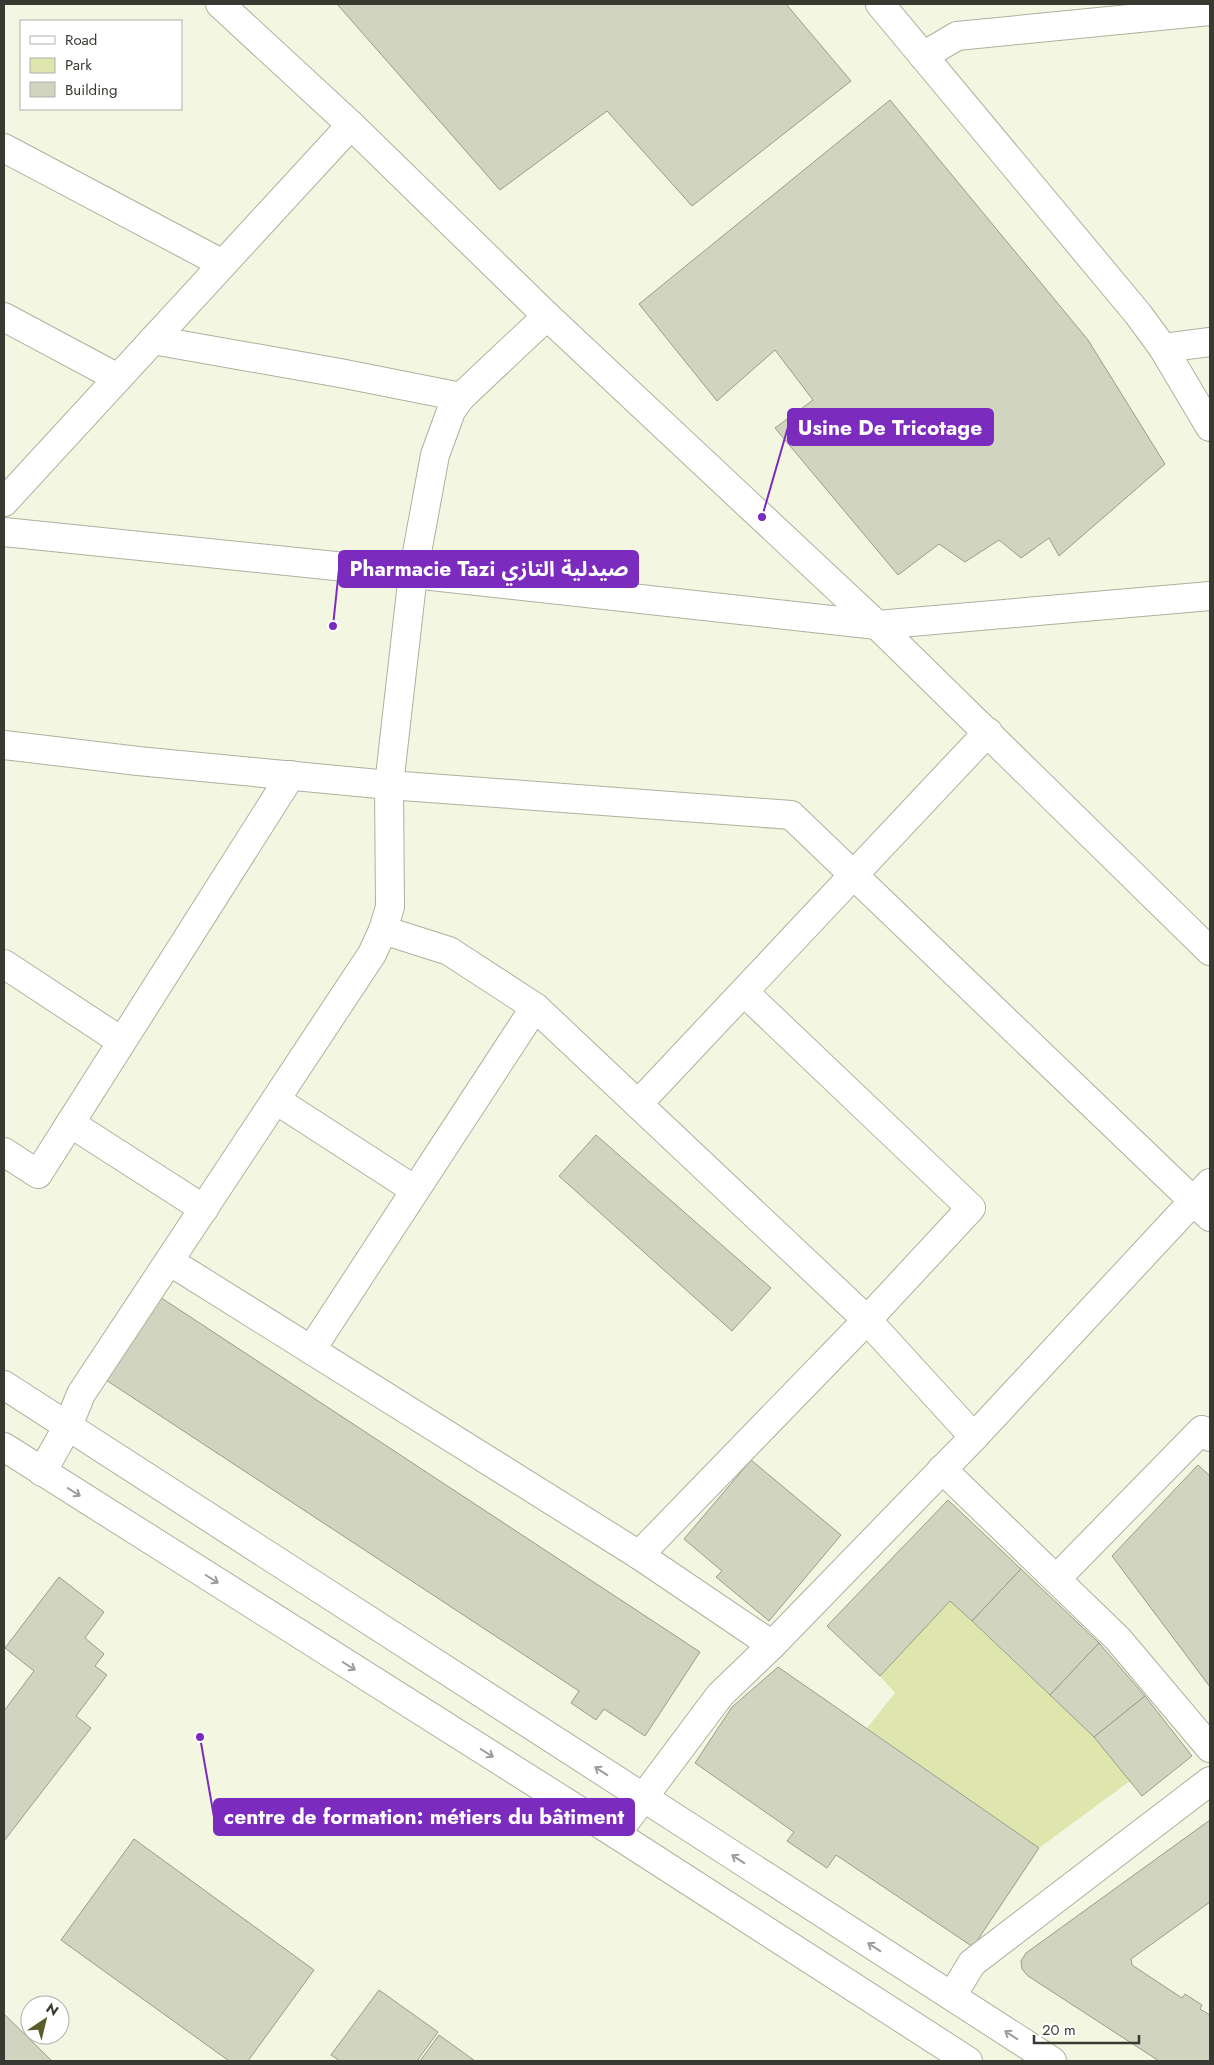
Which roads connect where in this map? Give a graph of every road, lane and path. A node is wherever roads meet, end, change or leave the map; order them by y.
1 (220, 4) edge
2 (880, 4) edge
3 (1196, 9) edge
4 (1210, 33) edge
5 (923, 56) junction
6 (351, 125) junction
7 (4, 148) edge
8 (223, 264) junction
9 (547, 316) junction
10 (4, 317) edge
11 (153, 340) junction
12 (1210, 342) edge
13 (1163, 348) junction
14 (118, 378) junction
15 (461, 397) junction
16 (1210, 427) edge
17 (4, 501) edge
18 (4, 532) edge
19 (413, 574) junction
20 (1210, 596) edge
21 (877, 625) junction
22 (988, 732) junction
23 (4, 745) edge
24 (291, 775) junction
25 (389, 785) junction
26 (854, 875) junction
27 (383, 930) junction
28 (1210, 951) edge
29 (4, 964) edge
30 (744, 992) junction
31 (535, 1008) junction
32 (122, 1041) junction
33 (276, 1100) junction
34 (638, 1104) junction
35 (70, 1123) junction
36 (4, 1152) edge
37 (415, 1190) junction
38 (1205, 1200) edge
39 (204, 1209) junction
40 (169, 1261) junction
41 (867, 1320) junction
42 (311, 1350) junction
43 (4, 1385) edge
44 (68, 1426) junction
45 (974, 1437) junction
46 (1210, 1437) edge
47 (4, 1447) edge
48 (942, 1469) junction
49 (42, 1472) junction
50 (639, 1555) junction
51 (1056, 1579) junction
52 (772, 1646) junction
53 (1210, 1748) edge
54 (1210, 1781) edge
55 (642, 1798) junction
56 (616, 1834) junction
57 (952, 1996) junction
58 (968, 2061) edge
59 (1052, 2061) edge

1 - 6 street
2 - 5 street
3 - 4 street
3 - 5 street
5 - 13 street
6 - 8 street
6 - 9 street
7 - 8 street
8 - 11 street
9 - 15 street
9 - 21 street
10 - 14 street
11 - 14 street
11 - 15 street
12 - 13 street
13 - 16 street
14 - 17 street
15 - 19 street
18 - 19 street
19 - 21 street
19 - 25 street
20 - 21 street
21 - 22 street
22 - 26 street
22 - 28 street
23 - 24 street
24 - 25 street
24 - 32 street
25 - 26 street
25 - 27 street
26 - 30 street
26 - 38 street
27 - 31 street
27 - 33 street
29 - 32 street
30 - 34 street
30 - 41 street
31 - 34 street
31 - 37 street
32 - 35 street
33 - 37 street
33 - 39 street
34 - 41 street
35 - 36 street
35 - 39 street
37 - 42 street
38 - 45 street
39 - 40 street
40 - 42 street
40 - 44 street
41 - 45 street
41 - 50 street
42 - 50 street
43 - 44 street
44 - 49 street
55 -> 44 street
45 - 48 street
46 - 51 street
47 - 49 street
48 - 51 street
48 - 52 street
49 -> 56 street
50 - 52 street
51 - 53 street
52 - 55 street
54 - 57 street
55 - 56 street
57 -> 55 street
56 - 58 street
59 -> 57 street

